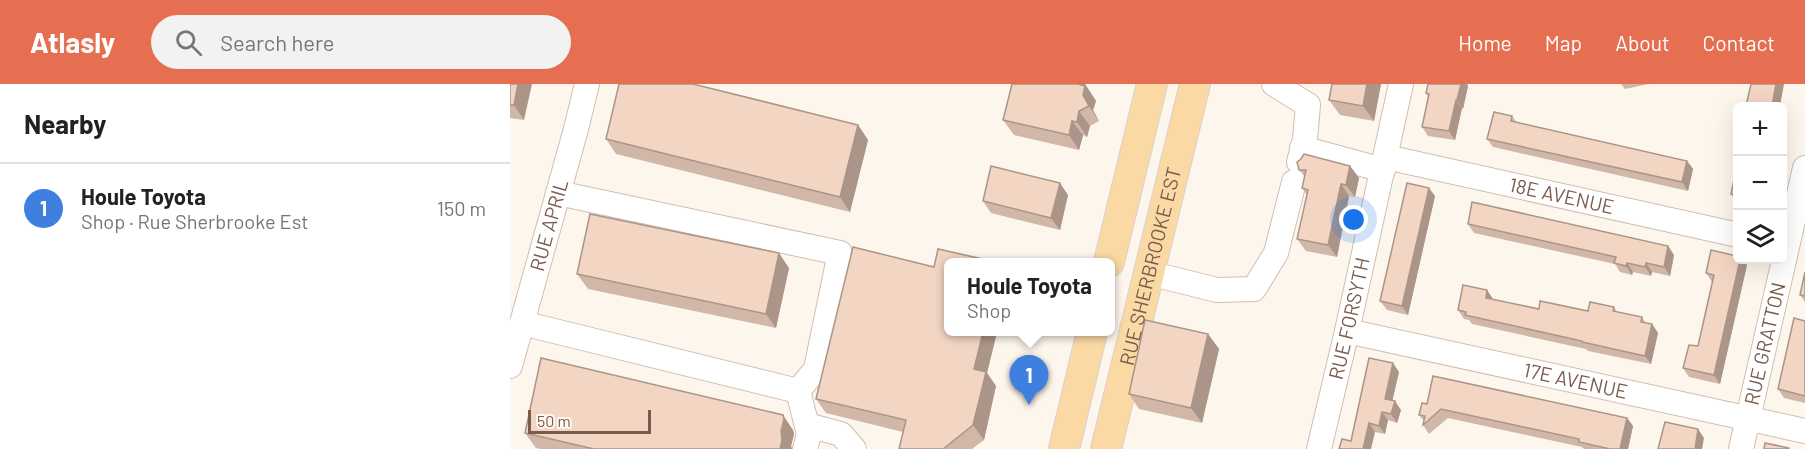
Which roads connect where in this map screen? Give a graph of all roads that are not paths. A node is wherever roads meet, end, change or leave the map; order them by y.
1 (587, 84) edge
2 (1152, 84) edge
3 (1195, 84) edge
4 (1274, 84) edge
5 (1401, 84) edge
6 (1299, 164) junction
7 (1385, 164) junction
8 (1805, 168) edge
9 (558, 193) junction
10 (1733, 235) edge
11 (1791, 247) edge
12 (1110, 258) edge
13 (1149, 273) junction
14 (522, 323) junction
15 (1347, 331) junction
16 (1091, 336) edge
17 (510, 366) edge
18 (798, 391) junction
19 (1748, 418) junction
20 (1805, 431) edge
21 (806, 437) edge
22 (854, 449) edge
23 (1064, 449) edge
24 (1106, 449) edge
25 (1319, 449) edge
26 (1741, 449) edge

1 - 9 street, RUE APRIL
2 - 12 main road
3 - 13 main road, RUE SHERBROOKE EST
4 - 6 street
5 - 7 street, RUE FORSYTH
6 - 7 street, 18E AVENUE
6 - 13 street
7 - 10 street, 18E AVENUE
7 - 15 street, RUE FORSYTH
8 - 11 street, RUE GRATTON
9 - 14 street, RUE APRIL
9 - 18 street
11 - 19 street, RUE GRATTON
13 - 24 main road, RUE SHERBROOKE EST
14 - 17 street, RUE APRIL
14 - 18 street
15 - 19 street, 17E AVENUE
15 - 25 street, RUE FORSYTH
16 - 23 main road, RUE SHERBROOKE EST
18 - 21 street
19 - 20 street, 17E AVENUE
19 - 26 street, RUE GRATTON
21 - 22 street

